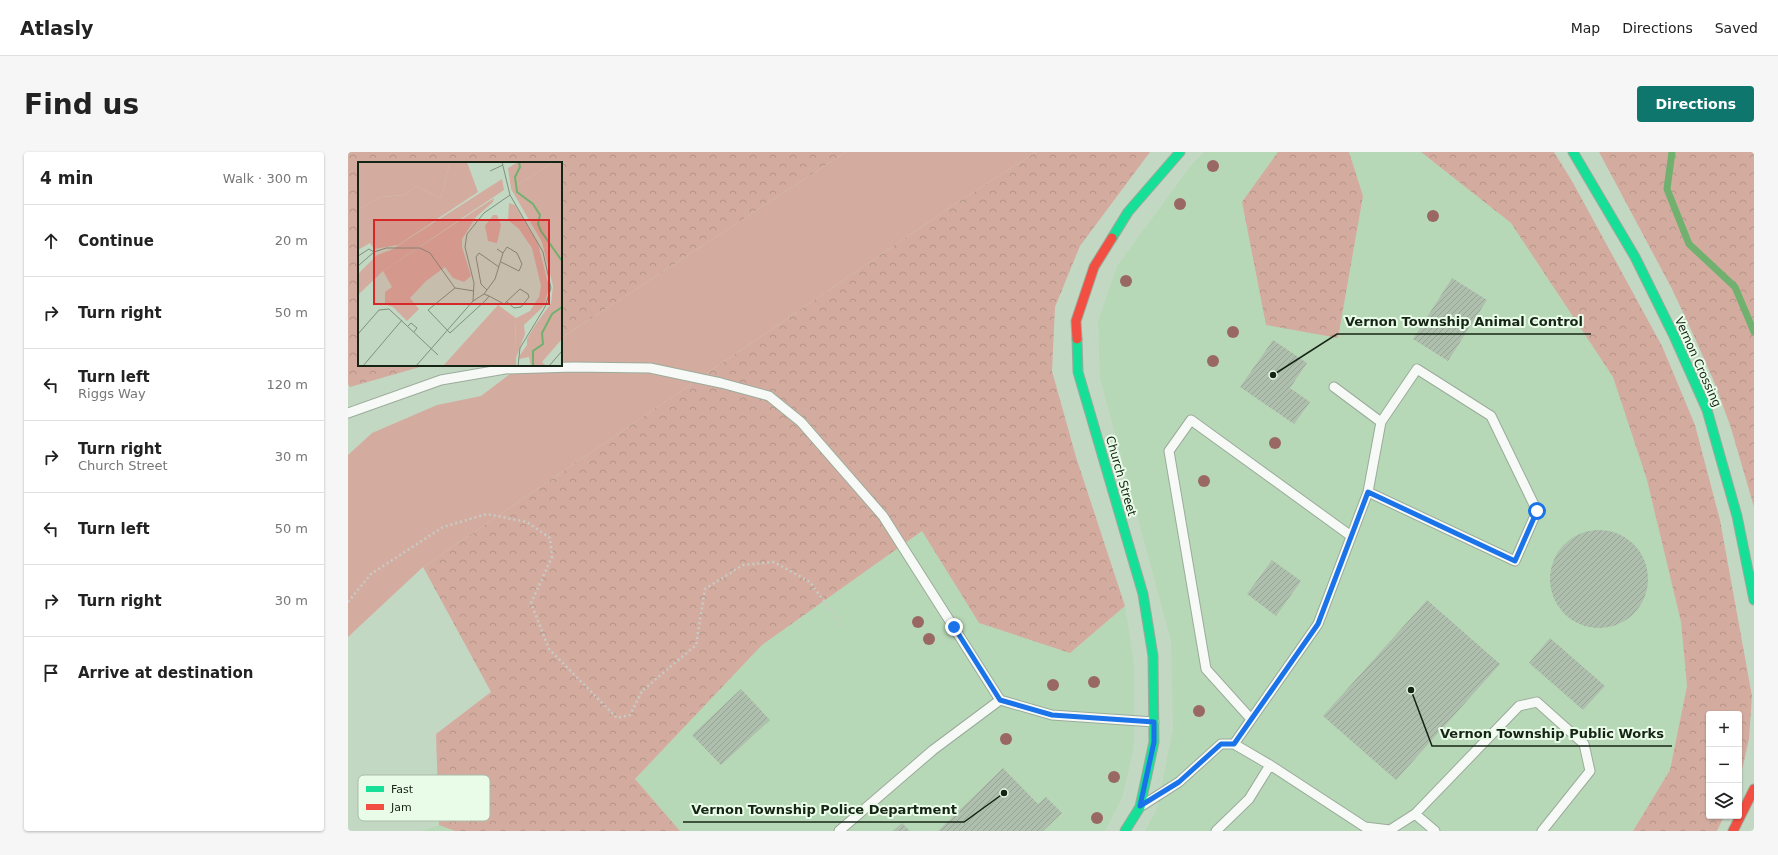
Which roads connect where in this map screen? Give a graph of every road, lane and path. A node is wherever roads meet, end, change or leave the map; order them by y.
1 (1180, 152) edge
2 (1573, 152) edge
3 (1334, 387) dead end
4 (348, 414) edge
5 (1381, 422) junction
6 (1368, 492) junction
7 (1351, 536) junction
8 (1754, 600) edge
9 (348, 602) edge
10 (843, 628) dead end
11 (1000, 700) junction
12 (1252, 719) junction
13 (1154, 722) junction
14 (1234, 744) junction
15 (1270, 766) junction
16 (1754, 789) edge
17 (1140, 806) junction
18 (1415, 814) junction
19 (839, 831) edge
20 (1125, 831) edge
21 (1216, 831) edge
22 (1435, 831) edge
23 (1542, 831) edge
24 (1734, 831) edge

1 - 13 street, Church Street
2 - 8 street, Vernon Crossing
3 - 5 lane
4 - 11 lane
5 - 6 lane
5 - 6 lane
6 - 7 lane
7 - 12 lane
7 - 12 lane
9 - 10 path
11 - 13 lane
11 - 19 lane
12 - 14 lane
13 - 17 street, Church Street
14 - 15 lane
14 - 17 lane
15 - 18 lane
15 - 21 lane
16 - 24 street
17 - 20 street, Church Street
18 - 22 lane
18 - 23 lane

